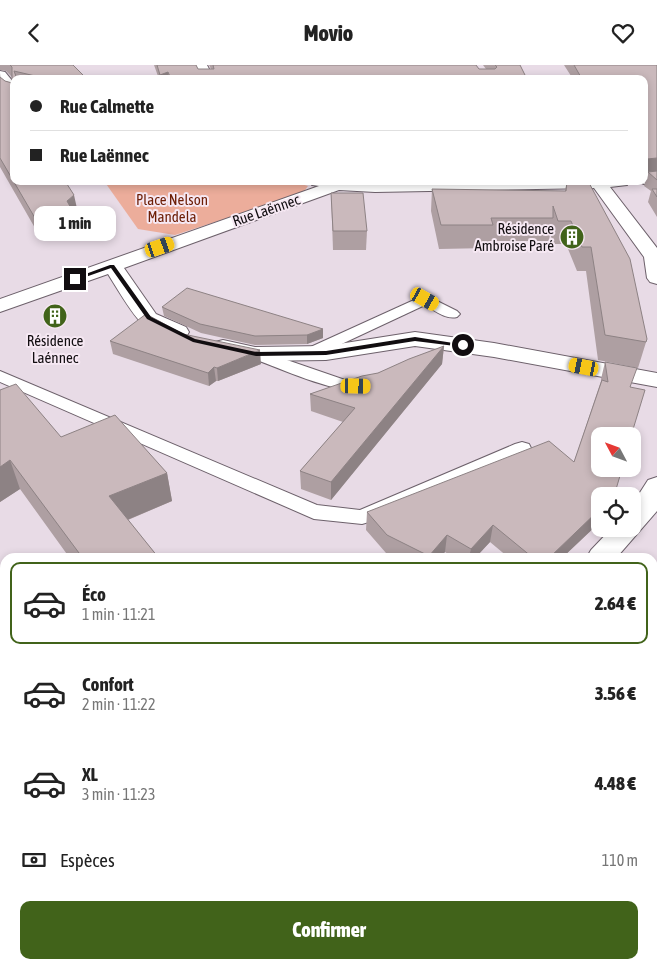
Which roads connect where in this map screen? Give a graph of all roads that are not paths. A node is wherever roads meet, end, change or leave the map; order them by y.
1 (0, 75) edge
2 (10, 87) edge
3 (322, 185) edge
4 (483, 185) edge
5 (570, 185) edge
6 (600, 185) edge
7 (112, 266) junction
8 (657, 278) edge
9 (0, 306) edge
10 (452, 314) dead end
11 (447, 343) junction
12 (310, 353) junction
13 (256, 354) junction
14 (424, 357) edge
15 (0, 377) edge
16 (384, 379) edge
17 (657, 380) edge
18 (522, 448) dead end
19 (657, 486) edge
20 (641, 513) edge
21 (620, 537) edge
22 (605, 553) edge

1 - 2 street
3 - 7 street, Rue Laënnec
4 - 5 street
6 - 8 street
7 - 9 street, Rue Laënnec
7 - 13 street
10 - 12 lane
11 - 12 street
11 - 14 lane
11 - 17 street
12 - 13 street
13 - 16 lane
15 - 18 lane
19 - 20 street
21 - 22 street

